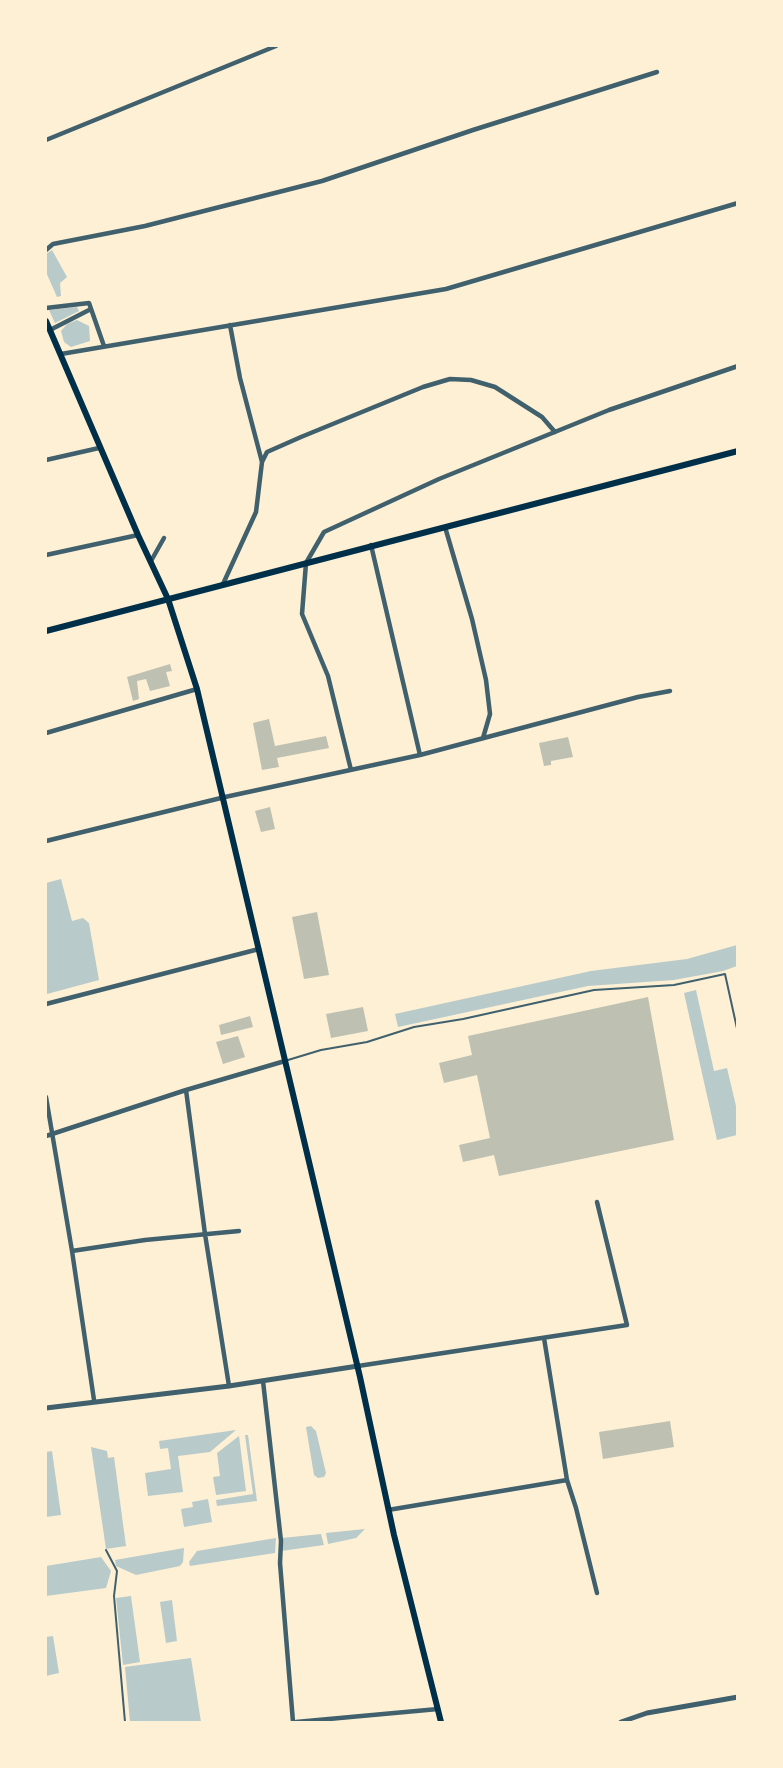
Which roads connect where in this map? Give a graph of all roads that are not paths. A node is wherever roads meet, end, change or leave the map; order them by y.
1 (276, 46) edge
2 (657, 72) dead end
3 (46, 140) edge
4 (737, 204) edge
5 (46, 250) edge
6 (46, 307) edge
7 (92, 309) junction
8 (46, 321) edge
9 (230, 325) junction
10 (50, 330) junction
11 (104, 347) junction
12 (61, 354) junction
13 (737, 366) edge
14 (555, 432) junction
15 (99, 447) junction
16 (737, 450) edge
17 (46, 460) edge
18 (262, 462) junction
19 (445, 526) junction
20 (138, 535) junction
21 (164, 538) dead end
22 (371, 545) junction
23 (46, 555) edge
24 (150, 562) junction
25 (306, 563) junction
26 (223, 584) junction
27 (168, 599) junction
28 (46, 631) edge
29 (197, 689) junction
30 (670, 691) dead end
31 (46, 733) edge
32 (482, 738) junction
33 (420, 755) junction
34 (351, 770) junction
35 (225, 797) junction
36 (46, 841) edge
37 (259, 948) junction
38 (46, 1004) edge
39 (737, 1033) edge
40 (286, 1061) junction
41 (186, 1090) junction
42 (46, 1097) edge
43 (52, 1134) junction
44 (46, 1136) edge
45 (597, 1202) dead end
46 (239, 1231) dead end
47 (205, 1234) junction
48 (72, 1251) junction
49 (544, 1338) junction
50 (358, 1366) junction
51 (263, 1381) junction
52 (229, 1386) junction
53 (94, 1400) junction
54 (46, 1408) edge
55 (567, 1480) junction
56 (388, 1510) junction
57 (106, 1550) dead end
58 (597, 1593) dead end
59 (737, 1697) edge
60 (438, 1709) junction
61 (125, 1723) edge
62 (295, 1723) edge
63 (441, 1723) edge
64 (621, 1723) edge

1 - 3 street
2 - 5 street
4 - 9 street
6 - 7 street
7 - 10 street
7 - 11 street
8 - 10 main road
9 - 11 street
9 - 18 street
10 - 12 main road
11 - 12 street
12 - 15 main road
13 - 14 street
14 - 18 street
14 - 25 street
15 - 17 street
15 - 20 main road
16 - 19 main road
18 - 26 street
19 - 22 main road
19 - 32 street
20 - 23 street
20 - 24 main road
21 - 24 street
22 - 25 main road
22 - 33 street
24 - 27 main road
25 - 26 main road
25 - 34 street
26 - 27 main road
27 - 28 main road
27 - 29 main road
29 - 31 street
29 - 35 main road
30 - 32 street
32 - 33 street
33 - 34 street
34 - 35 street
35 - 36 street
35 - 37 main road
37 - 38 street
37 - 40 main road
39 - 40 lane
40 - 41 street
40 - 50 main road
41 - 43 street
41 - 47 street
42 - 43 street
43 - 44 street
43 - 48 street
45 - 49 street
46 - 47 street
47 - 48 street
47 - 52 street
48 - 53 street
49 - 50 street
49 - 55 street
50 - 51 street
50 - 56 main road
51 - 52 street
51 - 62 street
52 - 53 street
53 - 54 street
55 - 56 street
55 - 58 street
56 - 60 main road
57 - 61 lane
59 - 64 street
60 - 62 street
60 - 63 main road

